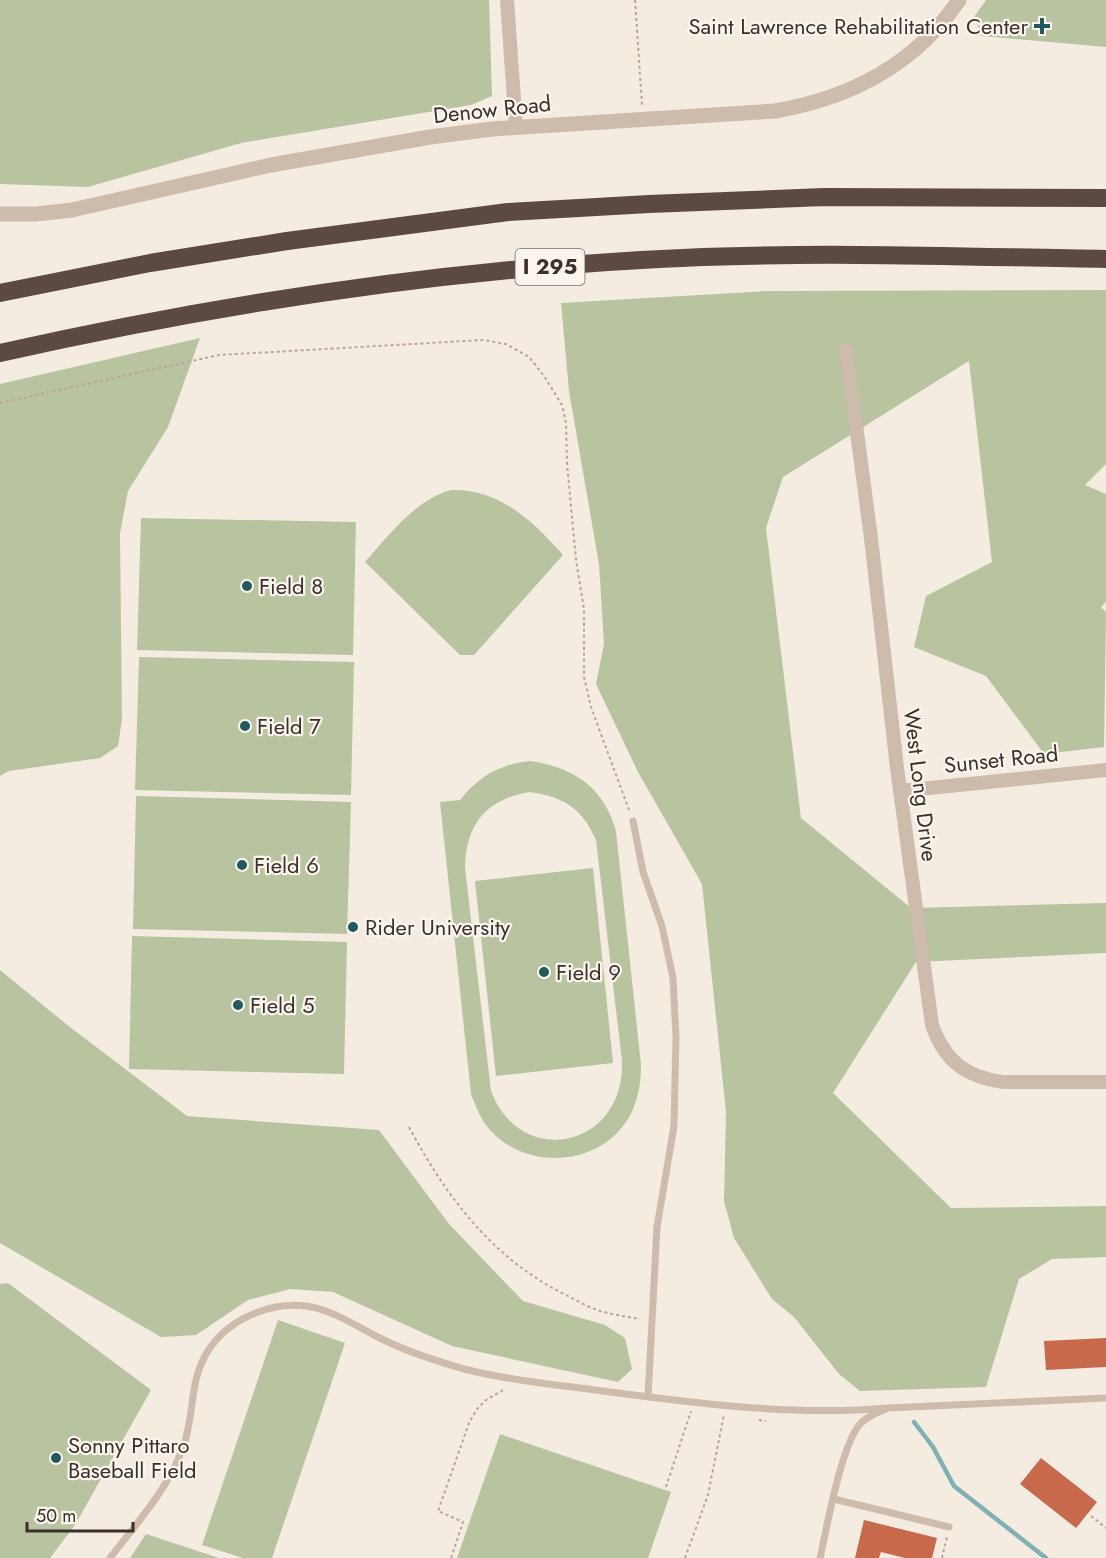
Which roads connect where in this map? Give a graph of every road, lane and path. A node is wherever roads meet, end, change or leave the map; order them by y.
1 (507, 0) edge
2 (634, 0) edge
3 (959, 0) edge
4 (643, 118) junction
5 (516, 128) junction
6 (1106, 198) edge
7 (0, 214) edge
8 (1106, 259) edge
9 (0, 293) edge
10 (846, 350) dead end
11 (0, 353) edge
12 (0, 404) edge
13 (1106, 770) edge
14 (900, 791) junction
15 (633, 821) joint
16 (1106, 1082) edge
17 (409, 1127) dead end
18 (652, 1321) junction
19 (504, 1389) dead end
20 (648, 1397) junction
21 (1106, 1398) edge
22 (725, 1406) junction
23 (888, 1408) junction
24 (691, 1411) dead end
25 (666, 1487) dead end
26 (834, 1499) junction
27 (1091, 1516) dead end
28 (949, 1527) joint
29 (1106, 1528) edge
30 (110, 1558) edge
31 (451, 1558) edge
32 (685, 1558) edge
33 (820, 1558) edge
34 (942, 1558) edge

1 - 5 street
2 - 4 path
3 - 4 street, Denow Road
4 - 5 street, Denow Road
5 - 7 street, Denow Road
6 - 9 highway
8 - 11 highway, I 295
10 - 14 street, West Long Drive
12 - 15 path
13 - 14 street, Sunset Road
14 - 16 street, West Long Drive
15 - 18 lane
17 - 18 path
18 - 20 lane
19 - 31 path
20 - 22 lane
20 - 30 lane
21 - 23 lane
22 - 23 lane
22 - 32 path
23 - 26 lane
24 - 25 path
26 - 28 lane
26 - 33 lane
27 - 29 path
28 - 34 path

